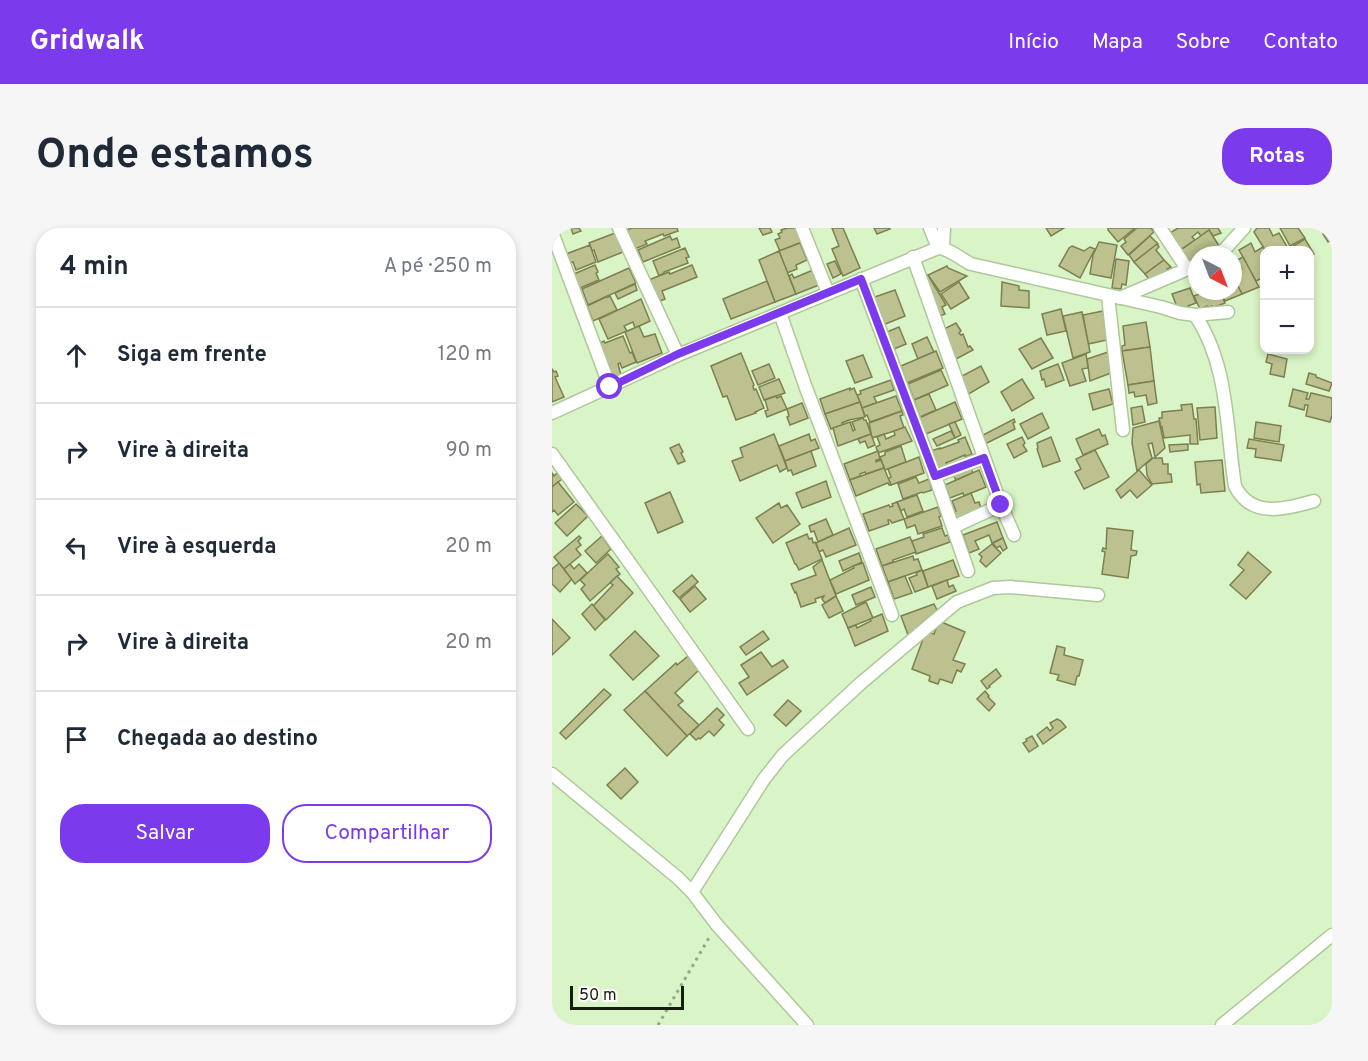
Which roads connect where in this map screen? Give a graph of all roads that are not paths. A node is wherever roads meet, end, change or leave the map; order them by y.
1 (619, 228) edge
2 (802, 228) edge
3 (930, 228) edge
4 (944, 228) edge
5 (1160, 228) edge
6 (1244, 228) edge
7 (552, 232) edge
8 (1228, 246) edge
9 (941, 248) junction
10 (913, 257) junction
11 (1188, 262) edge
12 (1188, 269) edge
13 (861, 279) junction
14 (828, 293) junction
15 (1114, 297) junction
16 (1228, 312) dead end
17 (780, 313) junction
18 (1195, 315) junction
19 (678, 354) junction
20 (610, 387) junction
21 (552, 413) edge
22 (1123, 430) dead end
23 (552, 454) edge
24 (984, 458) junction
25 (935, 476) junction
26 (1314, 501) dead end
27 (1001, 505) junction
28 (952, 527) junction
29 (1014, 535) dead end
30 (968, 571) dead end
31 (1098, 595) dead end
32 (892, 615) dead end
33 (748, 729) dead end
34 (552, 774) edge
35 (692, 892) junction
36 (1332, 935) edge
37 (807, 1025) edge
38 (1222, 1025) edge

1 - 19 street
2 - 14 street
3 - 9 street
4 - 9 street
5 - 11 street
6 - 8 street
7 - 20 street
9 - 10 street
9 - 15 street
10 - 13 street
10 - 24 street
12 - 15 street
13 - 14 street
13 - 25 street
14 - 17 street
15 - 18 street
15 - 22 street
16 - 18 street
17 - 19 street
17 - 32 street
18 - 26 street
19 - 20 street
20 - 21 street
23 - 33 street
24 - 25 street
24 - 27 street
25 - 28 street
27 - 28 street
27 - 29 street
28 - 30 street
31 - 35 street
34 - 35 street
35 - 37 street
36 - 38 street

